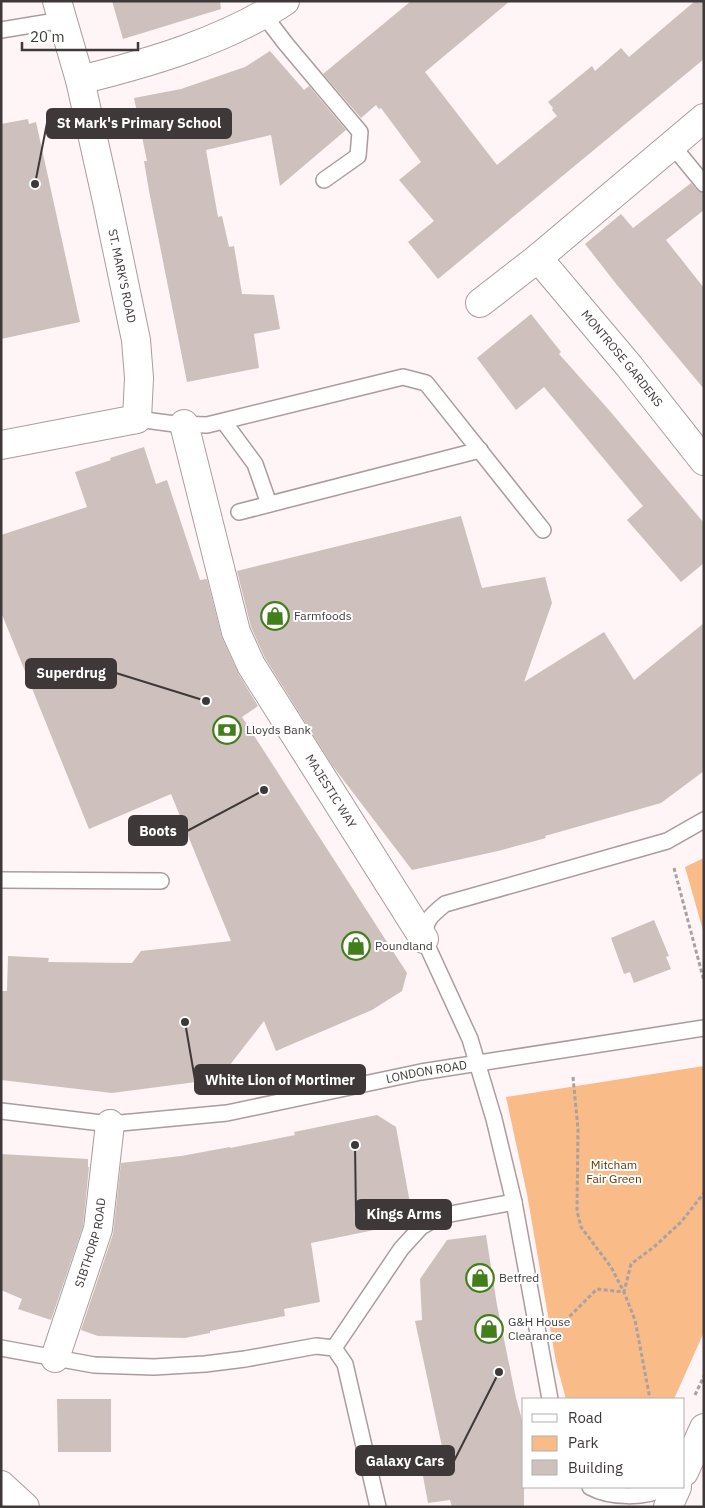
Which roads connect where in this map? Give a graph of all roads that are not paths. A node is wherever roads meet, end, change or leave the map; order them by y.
1 (274, 8) edge
2 (60, 10) edge
3 (1, 30) edge
4 (80, 80) junction
5 (704, 118) edge
6 (672, 145) junction
7 (324, 180) dead end
8 (704, 184) edge
9 (538, 258) junction
10 (480, 303) dead end
11 (137, 419) junction
12 (224, 422) junction
13 (184, 424) junction
14 (1, 445) edge
15 (480, 450) junction
16 (704, 461) edge
17 (269, 504) junction
18 (239, 512) dead end
19 (543, 530) dead end
20 (704, 820) edge
21 (1, 880) edge
22 (160, 881) dead end
23 (424, 940) junction
24 (704, 1028) edge
25 (476, 1063) junction
26 (1, 1111) edge
27 (110, 1124) junction
28 (514, 1202) junction
29 (1, 1348) edge
30 (334, 1348) junction
31 (55, 1358) junction
32 (550, 1398) edge
33 (704, 1428) edge
34 (685, 1470) edge
35 (1, 1485) edge
36 (593, 1488) edge
37 (663, 1488) edge
38 (677, 1488) edge
39 (25, 1507) edge
40 (378, 1507) edge
41 (668, 1507) edge

1 - 4 street
1 - 7 lane
2 - 3 lane
2 - 4 street, ST. MARK'S ROAD
4 - 11 street, ST. MARK'S ROAD
5 - 6 street
6 - 8 lane
6 - 9 street
9 - 10 street
9 - 16 street, MONTROSE GARDENS
11 - 13 lane
11 - 14 street
12 - 13 lane
12 - 15 lane
12 - 17 lane
13 - 23 street, MAJESTIC WAY
15 - 17 lane
15 - 19 lane
17 - 18 lane
20 - 23 lane
21 - 22 lane
23 - 25 lane, MAJESTIC WAY
24 - 25 lane, LONDON ROAD
25 - 27 lane, LONDON ROAD
25 - 28 lane, MAJESTIC WAY
26 - 27 lane, LONDON ROAD
27 - 31 street, SIBTHORP ROAD
28 - 30 lane
28 - 32 lane, MAJESTIC WAY
29 - 31 lane
30 - 31 lane
30 - 40 lane
33 - 34 street
35 - 39 street
36 - 37 lane
38 - 41 street

